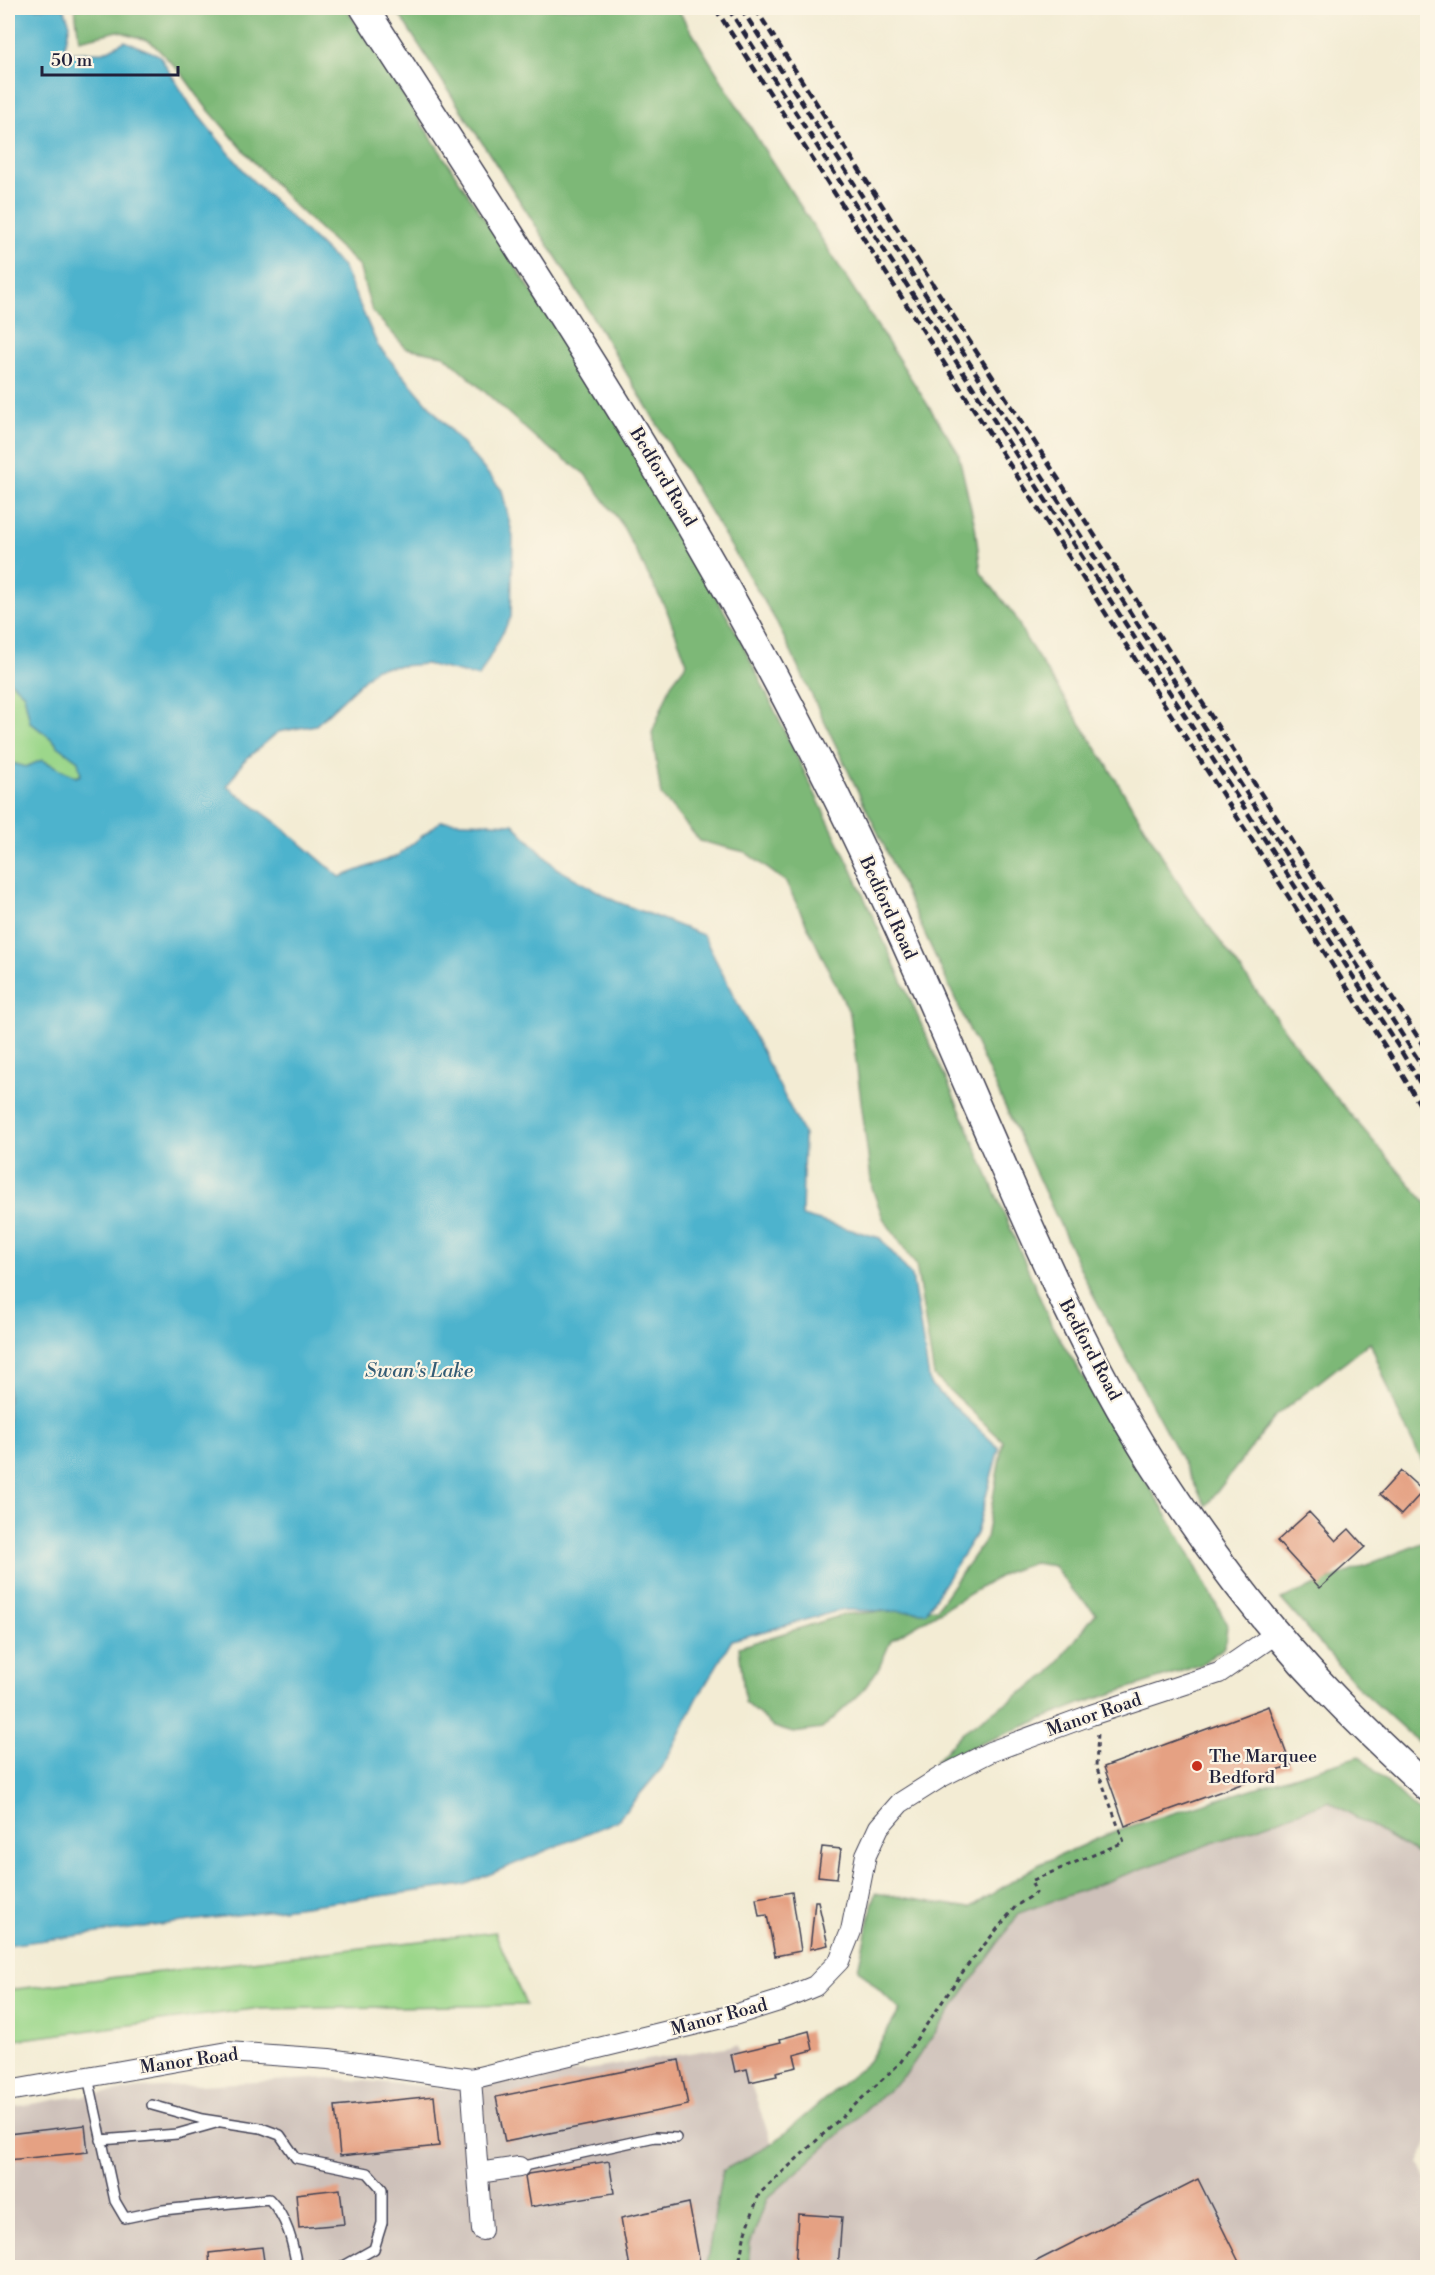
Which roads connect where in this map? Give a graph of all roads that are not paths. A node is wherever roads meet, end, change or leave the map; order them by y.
1 (364, 8) edge
2 (1277, 1633) junction
3 (1428, 1788) edge
4 (88, 2077) junction
5 (471, 2079) junction
6 (8, 2091) edge
7 (152, 2105) dead end
8 (220, 2122) junction
9 (676, 2138) dead end
10 (100, 2140) junction
11 (519, 2167) joint
12 (478, 2172) junction
13 (482, 2230) dead end
14 (297, 2268) edge
15 (315, 2268) edge

1 - 2 main road, Bedford Road
2 - 3 main road, Bedford Road
2 - 5 street, Manor Road
4 - 5 street, Manor Road
4 - 6 street, Manor Road
4 - 10 lane
5 - 12 street
7 - 8 lane
8 - 10 lane
8 - 15 lane
9 - 11 lane
10 - 14 lane
11 - 12 street
12 - 13 street

